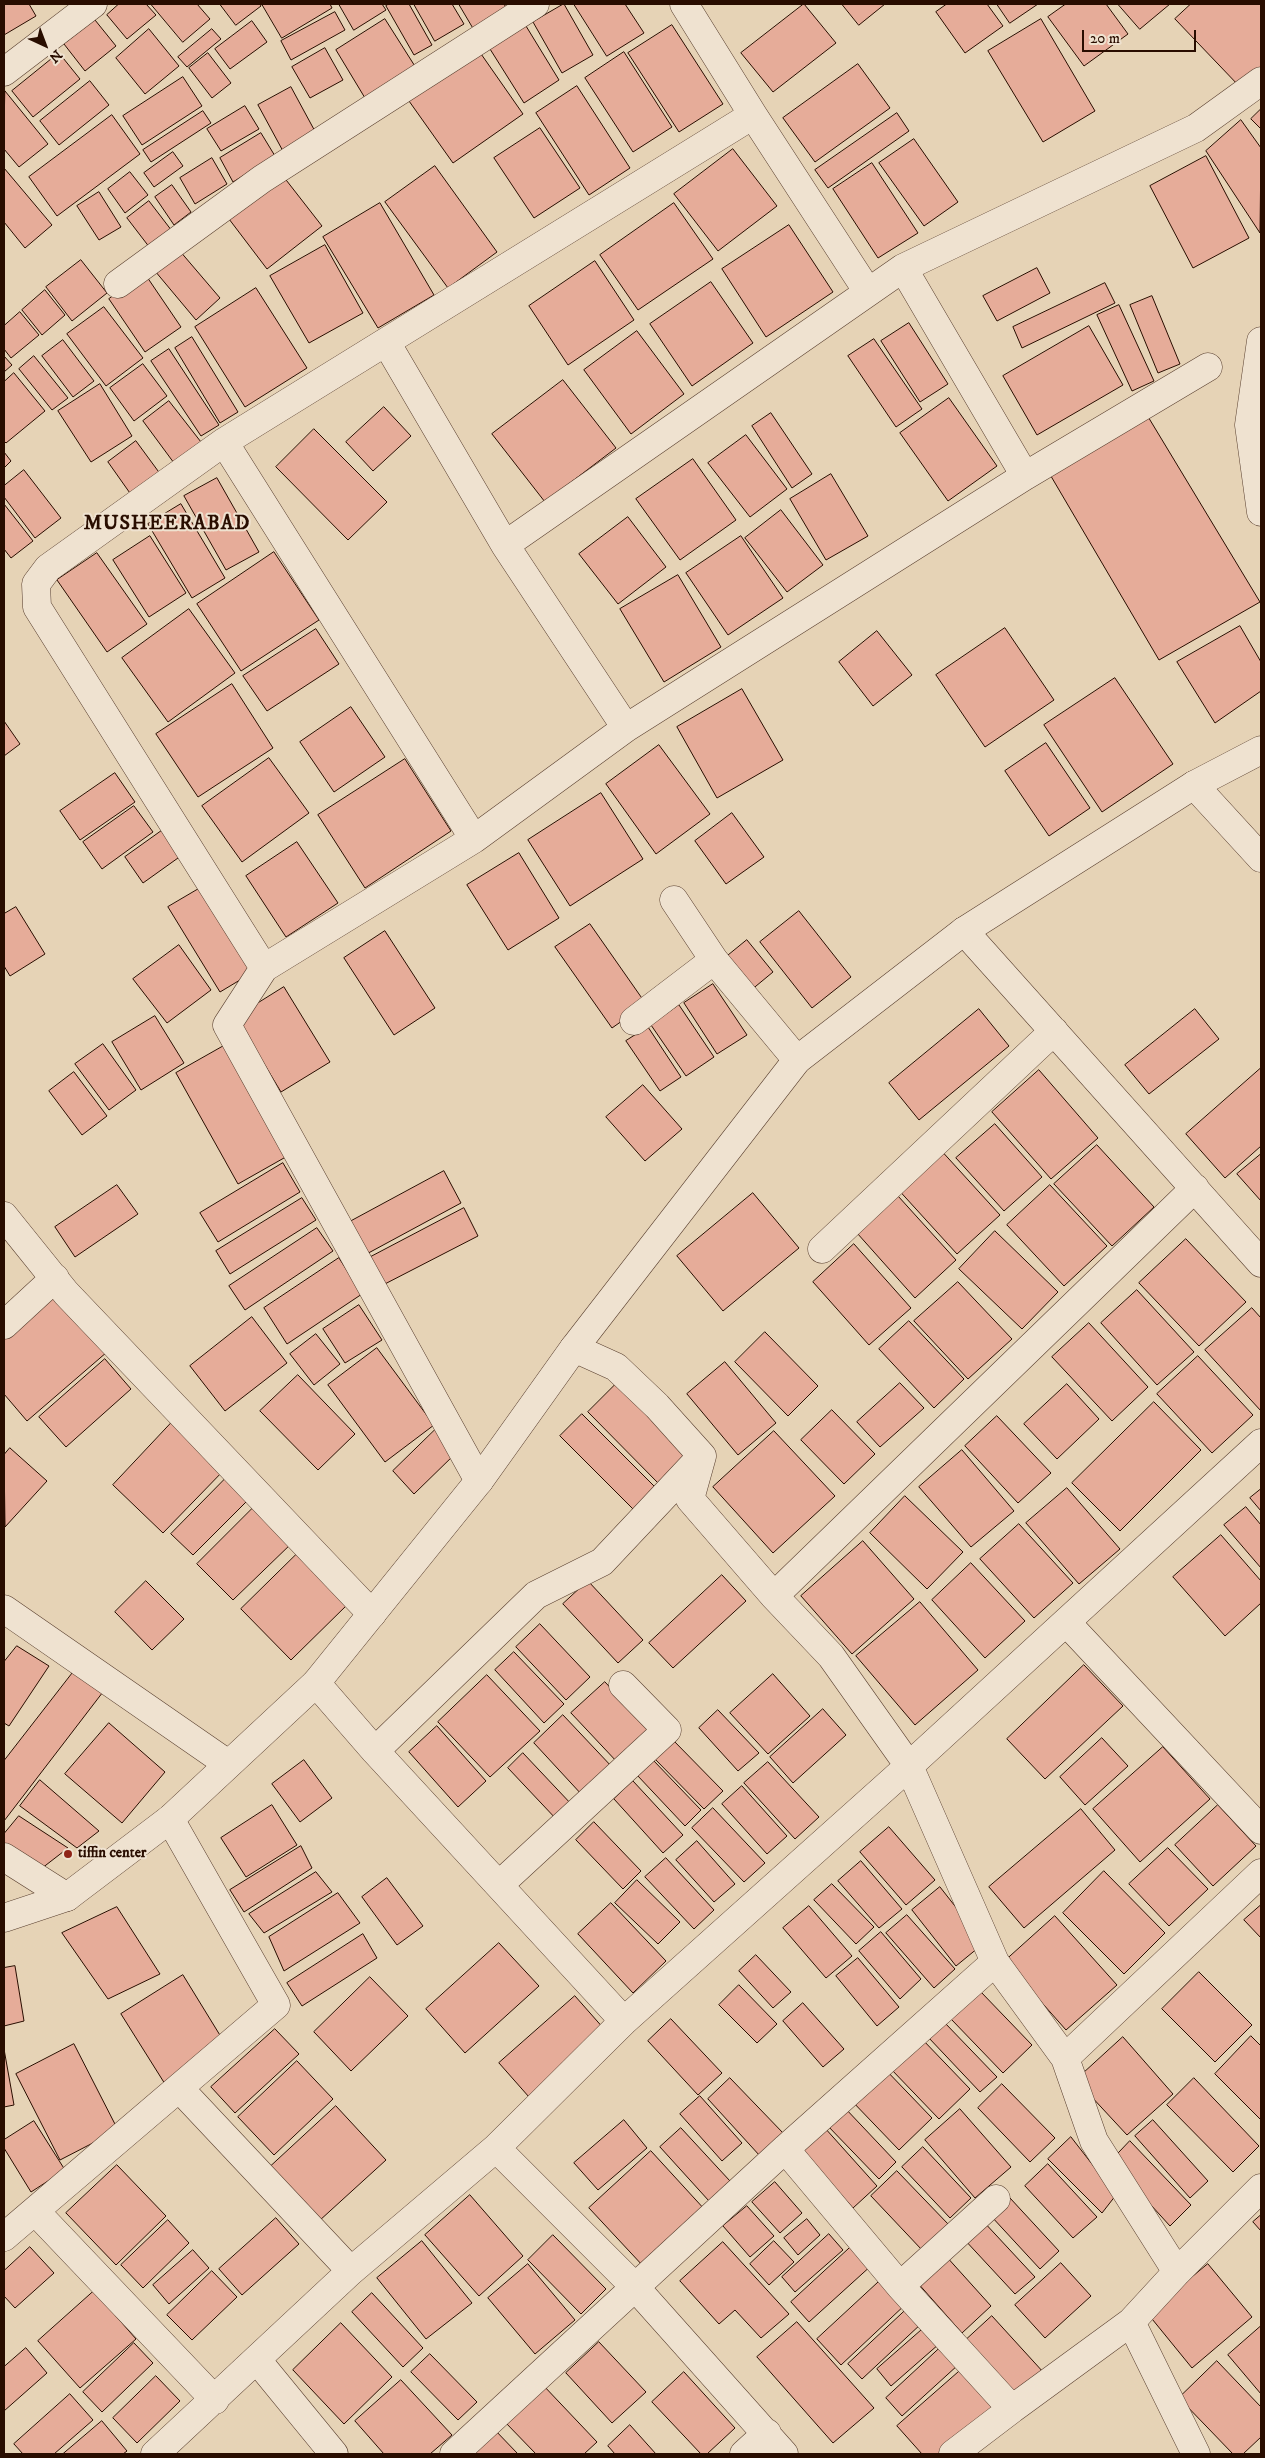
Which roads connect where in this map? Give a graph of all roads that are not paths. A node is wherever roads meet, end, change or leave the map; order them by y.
1 (93, 4) edge
2 (684, 4) edge
3 (521, 8) edge
4 (4, 72) edge
5 (1261, 81) edge
6 (753, 116) junction
7 (903, 268) junction
8 (118, 284) dead end
9 (868, 292) junction
10 (1261, 341) edge
11 (386, 342) junction
12 (1208, 367) dead end
13 (224, 442) junction
14 (1025, 476) junction
15 (1261, 512) edge
16 (504, 545) junction
17 (626, 728) junction
18 (1261, 750) edge
19 (1194, 785) junction
20 (474, 839) junction
21 (1261, 858) edge
22 (674, 900) dead end
23 (964, 931) junction
24 (714, 960) junction
25 (264, 968) junction
26 (634, 1020) dead end
27 (1054, 1031) junction
28 (797, 1060) junction
29 (1195, 1188) junction
30 (4, 1216) edge
31 (822, 1249) dead end
32 (1261, 1263) edge
33 (55, 1278) junction
34 (4, 1325) edge
35 (574, 1348) junction
36 (1261, 1443) edge
37 (702, 1456) junction
38 (479, 1481) junction
39 (774, 1596) junction
40 (4, 1609) edge
41 (372, 1614) junction
42 (1066, 1622) junction
43 (316, 1683) junction
44 (623, 1685) dead end
45 (375, 1751) junction
46 (228, 1764) junction
47 (909, 1766) junction
48 (170, 1819) junction
49 (1261, 1830) edge
50 (4, 1857) edge
51 (1261, 1873) edge
52 (499, 1885) junction
53 (67, 1897) junction
54 (4, 1918) edge
55 (995, 1962) junction
56 (624, 2021) junction
57 (1065, 2058) junction
58 (178, 2088) junction
59 (496, 2148) junction
60 (785, 2149) junction
61 (1261, 2188) edge
62 (996, 2199) dead end
63 (35, 2211) junction
64 (4, 2237) edge
65 (351, 2271) junction
66 (1177, 2272) junction
67 (900, 2286) junction
68 (635, 2287) junction
69 (1132, 2322) junction
70 (257, 2360) junction
71 (215, 2400) junction
72 (1012, 2409) junction
73 (767, 2433) junction
74 (155, 2454) edge
75 (334, 2454) edge
76 (454, 2454) edge
77 (744, 2454) edge
78 (784, 2454) edge
79 (953, 2454) edge
80 (1196, 2454) edge

1 - 4 street
2 - 6 street
3 - 8 street
5 - 7 street
6 - 9 street
6 - 11 street
7 - 9 street
7 - 14 street
9 - 16 street
10 - 15 street
11 - 13 street
11 - 16 street
12 - 14 street
13 - 20 street
13 - 25 street
14 - 17 street
16 - 17 street
17 - 20 street
18 - 19 street
19 - 21 street
19 - 23 street
20 - 25 street
22 - 24 street
23 - 27 street
23 - 28 street
24 - 26 street
24 - 28 street
25 - 38 street
27 - 29 street
27 - 31 street
28 - 35 street
29 - 32 street
29 - 39 street
30 - 33 street
33 - 34 street
33 - 41 street
35 - 37 street
35 - 38 street
36 - 42 street
37 - 39 street
37 - 45 street
38 - 41 street
39 - 47 street
40 - 46 street
41 - 43 street
42 - 47 street
42 - 49 street
43 - 45 street
43 - 46 street
44 - 52 street
45 - 52 street
46 - 48 street
47 - 55 street
47 - 56 street
48 - 53 street
48 - 58 street
50 - 53 street
51 - 57 street
52 - 56 street
53 - 54 street
55 - 57 street
55 - 60 street
56 - 59 street
57 - 66 street
58 - 63 street
58 - 65 street
59 - 65 street
59 - 68 street
60 - 67 street
60 - 68 street
61 - 66 street
62 - 67 street
63 - 64 street
63 - 71 street
65 - 70 street
66 - 69 street
67 - 72 street
68 - 73 street
68 - 76 street
69 - 72 street
69 - 80 street
70 - 71 street
70 - 75 street
71 - 74 street
72 - 79 street
73 - 77 street
73 - 78 street

